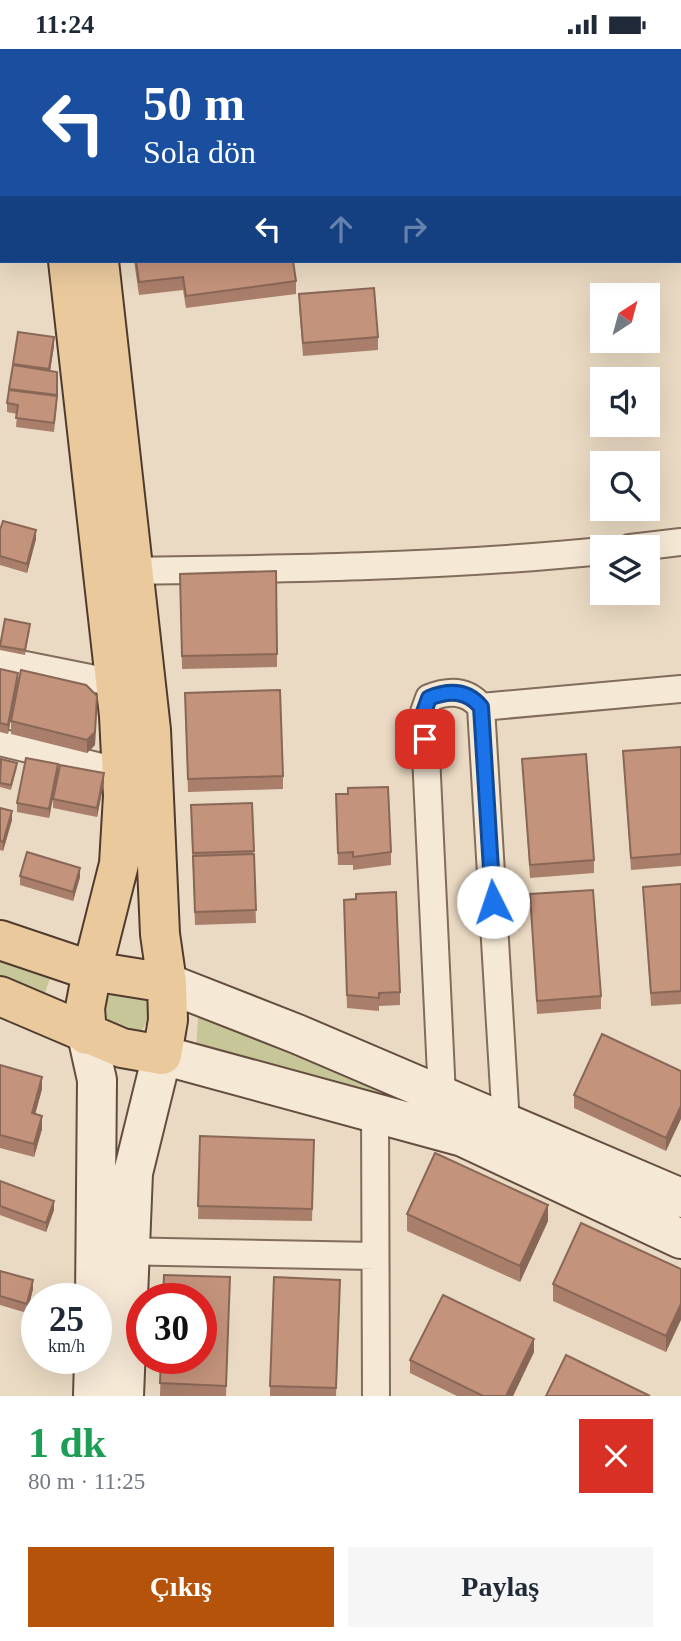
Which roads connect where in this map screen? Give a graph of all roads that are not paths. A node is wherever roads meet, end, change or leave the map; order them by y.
1 (68, 263) edge
2 (99, 263) edge
3 (681, 543) edge
4 (660, 545) edge
5 (590, 552) edge
6 (118, 571) junction
7 (0, 660) edge
8 (116, 683) junction
9 (681, 689) edge
10 (481, 707) junction
11 (0, 742) edge
12 (122, 772) junction
13 (0, 940) edge
14 (92, 971) junction
15 (167, 983) junction
16 (0, 996) edge
17 (87, 1035) junction
18 (162, 1055) junction
19 (442, 1096) junction
20 (374, 1111) junction
21 (506, 1124) junction
22 (681, 1198) edge
23 (681, 1239) edge
24 (114, 1251) junction
25 (375, 1256) junction
26 (101, 1283) edge
27 (94, 1374) edge
28 (93, 1396) edge
29 (124, 1396) edge
30 (376, 1396) edge

1 - 6 main road
2 - 6 main road
3 - 4 street
5 - 6 street
6 - 8 main road
6 - 15 main road
7 - 8 street
8 - 12 main road
9 - 10 street
10 - 19 street
10 - 21 street
11 - 12 street
12 - 14 main road
13 - 14 main road
14 - 15 main road
14 - 17 main road
15 - 18 main road
15 - 19 main road
16 - 17 main road
17 - 18 main road
17 - 24 main road
18 - 20 main road
18 - 24 main road
19 - 21 main road
20 - 23 main road
20 - 25 street
21 - 22 main road
24 - 25 street
24 - 26 main road
24 - 29 main road
25 - 30 street
27 - 28 main road

